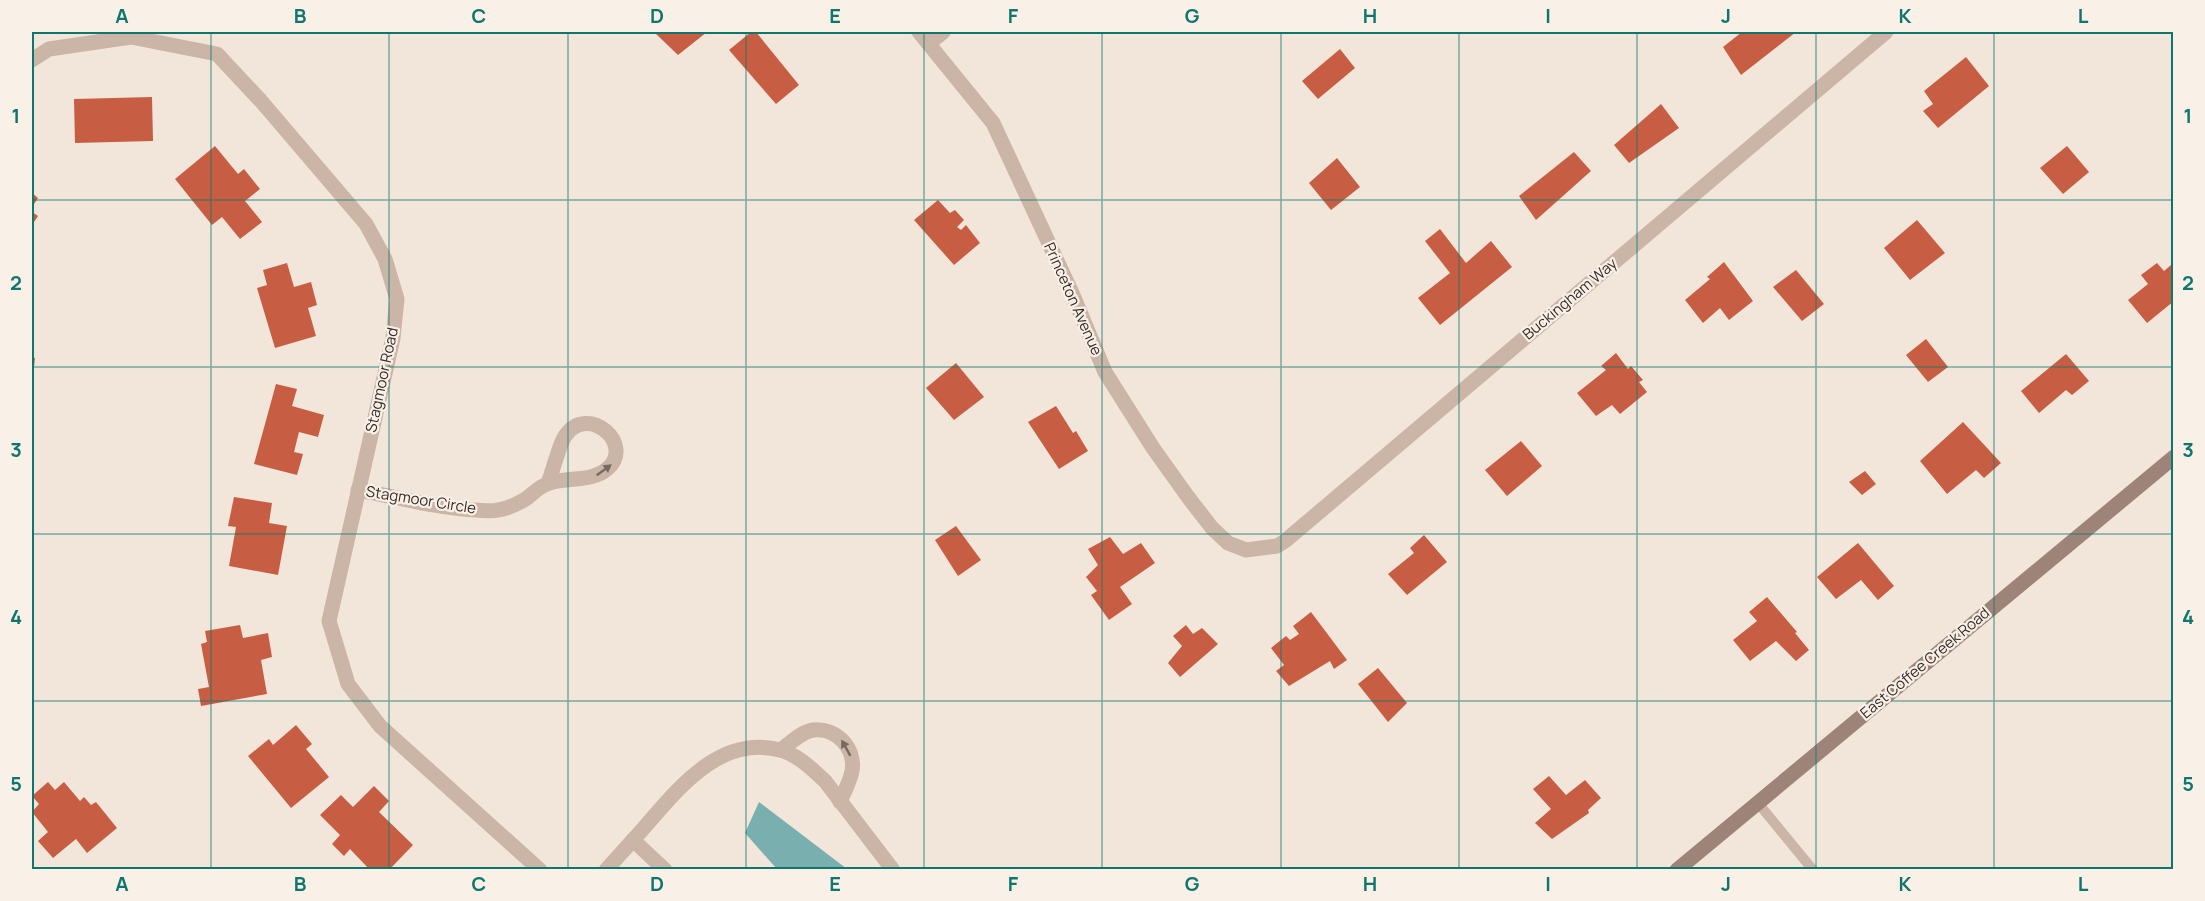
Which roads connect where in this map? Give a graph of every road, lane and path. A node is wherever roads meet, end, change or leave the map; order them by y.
1 (943, 32) edge
2 (1886, 32) edge
3 (924, 37) edge
4 (32, 60) edge
5 (2174, 457) edge
6 (548, 483) junction
7 (358, 490) junction
8 (1246, 550) joint
9 (781, 750) junction
10 (840, 802) junction
11 (1758, 803) junction
12 (633, 840) junction
13 (540, 870) edge
14 (606, 870) edge
15 (665, 870) edge
16 (893, 870) edge
17 (1677, 870) edge
18 (1813, 870) edge

1 - 3 street
2 - 8 street, Buckingham Way
3 - 8 street, Princeton Avenue
4 - 7 street, Stagmoor Road
5 - 11 street, East Coffee Creek Road
6 -> 6 street, Stagmoor Circle
6 - 7 street, Stagmoor Circle
7 - 13 street, Stagmoor Road
9 - 10 street
10 -> 9 street
9 - 12 street
10 - 16 street
11 - 17 street, East Coffee Creek Road
11 - 18 lane
12 - 14 street
12 - 15 street

